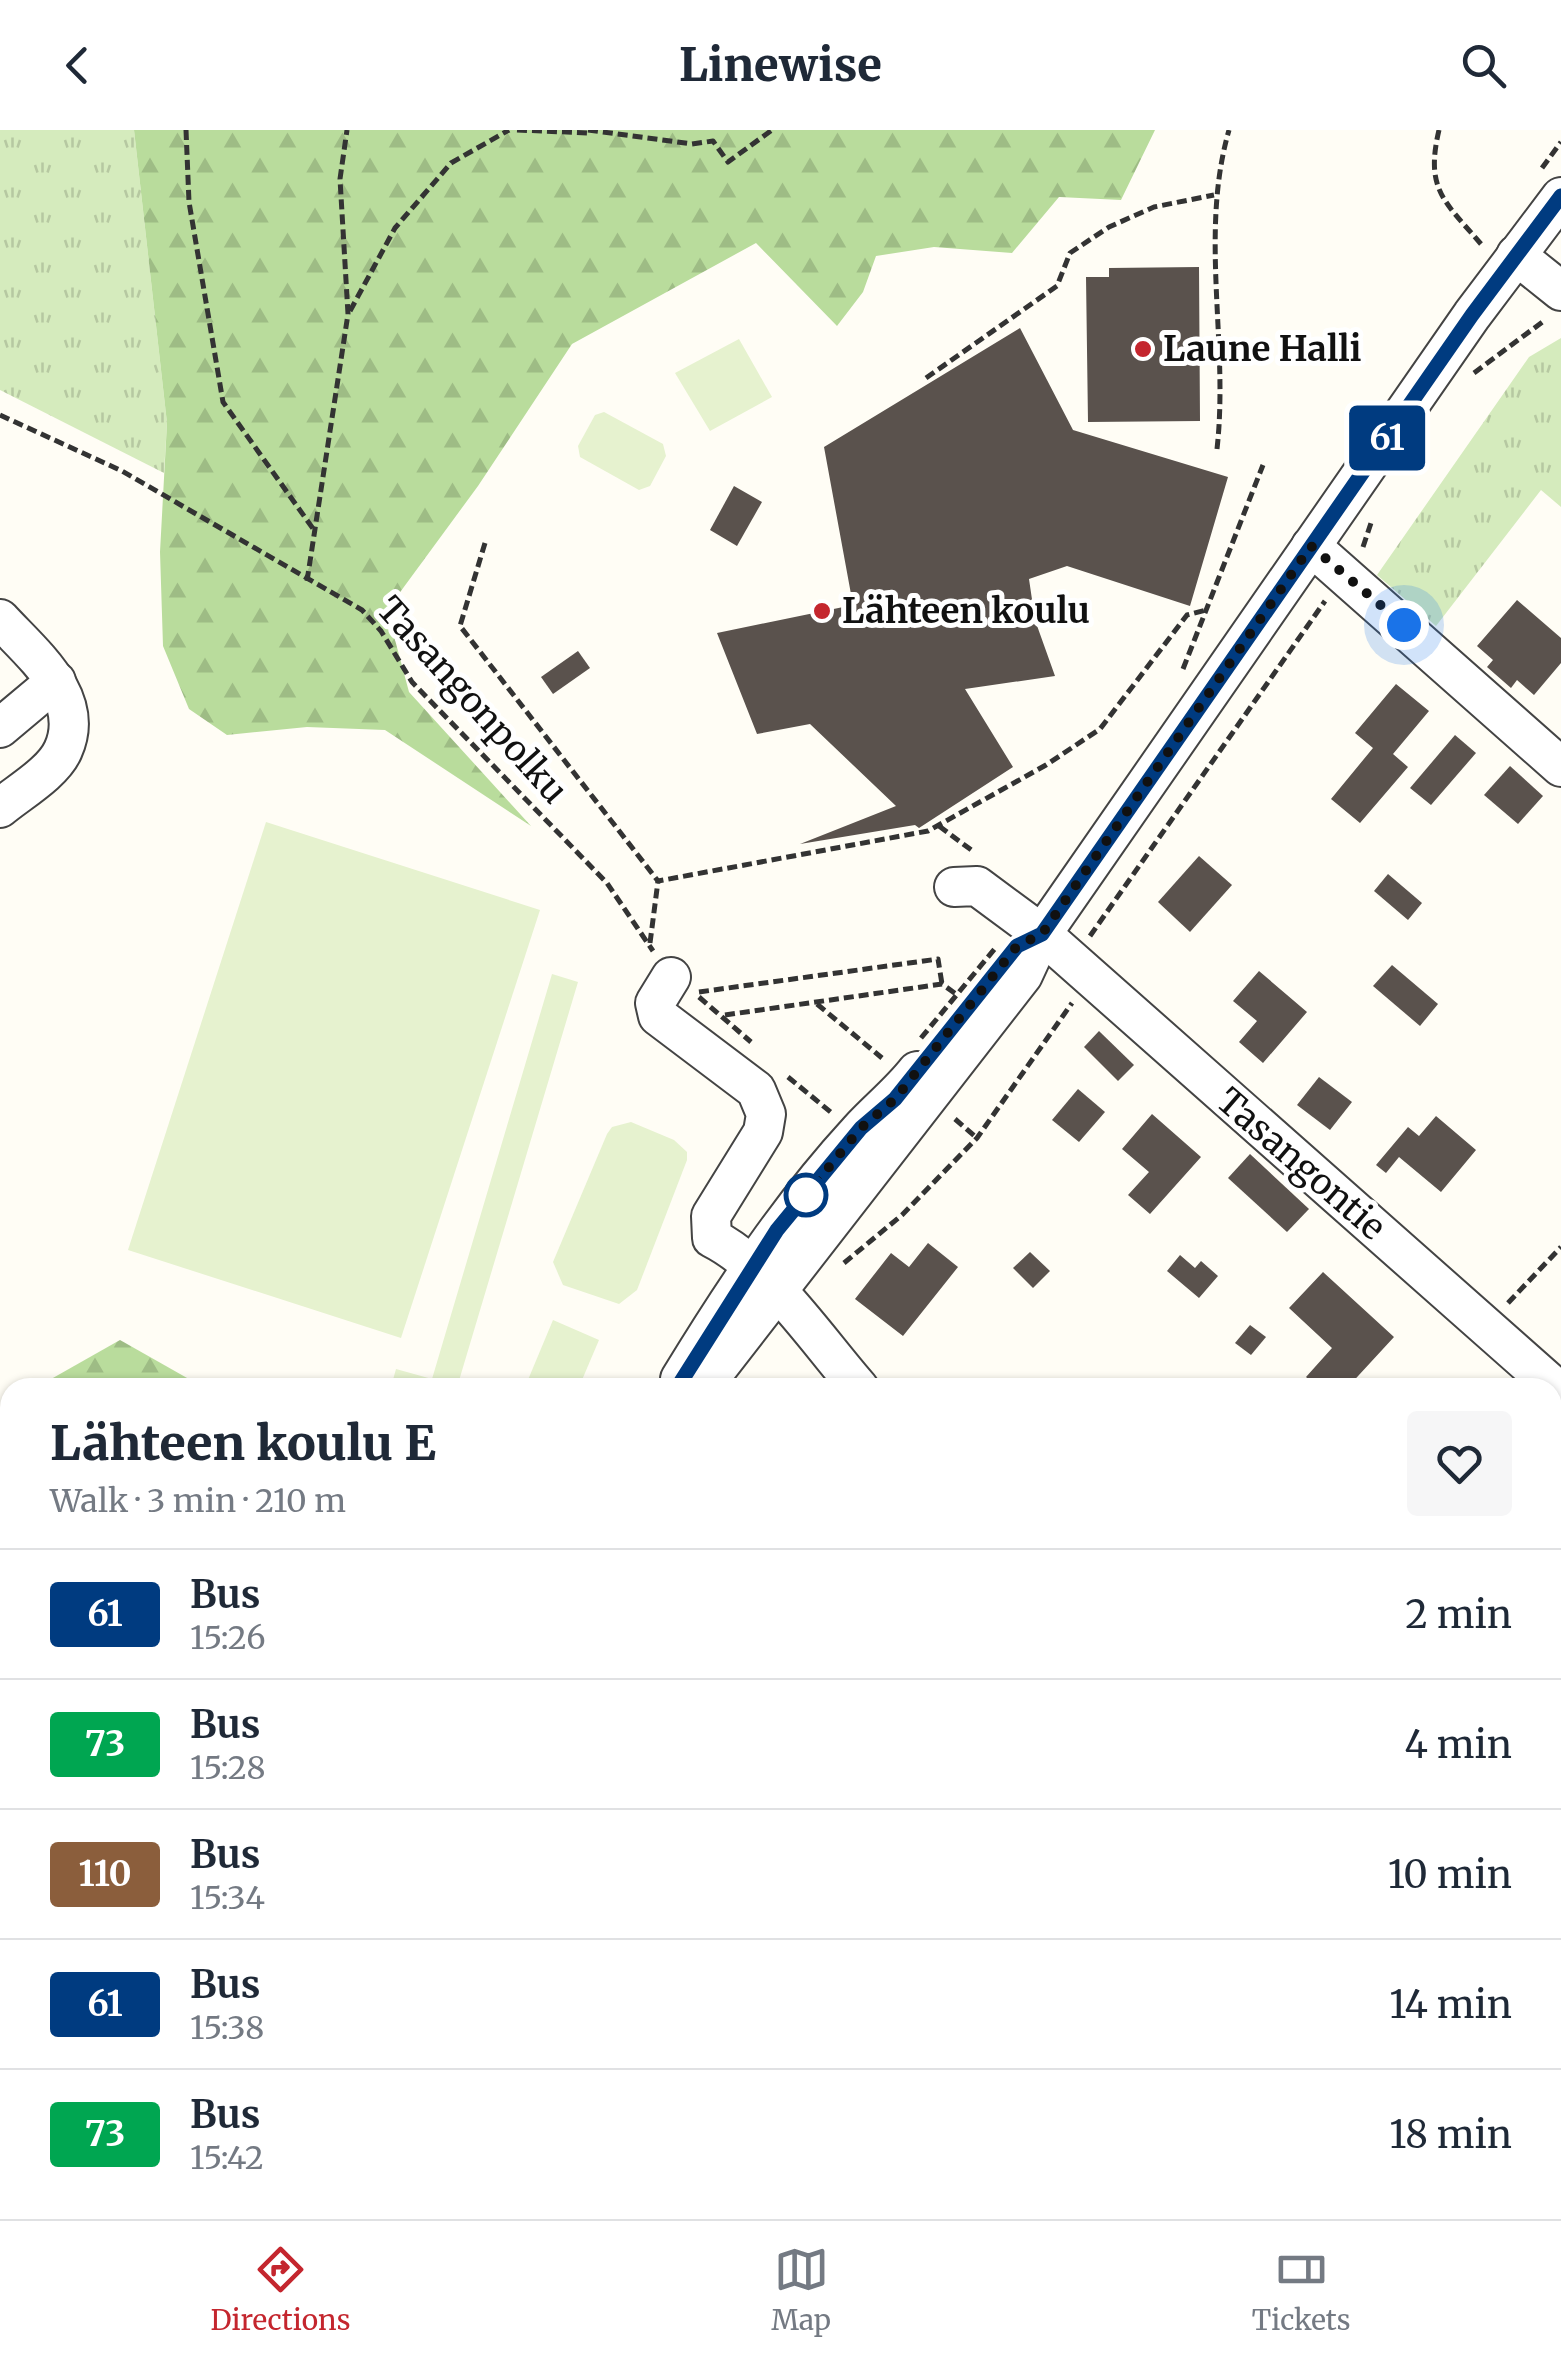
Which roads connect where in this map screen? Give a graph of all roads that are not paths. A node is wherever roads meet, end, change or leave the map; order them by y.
1 (1561, 196) edge
2 (1499, 249) junction
3 (1561, 291) edge
4 (1311, 546) junction
5 (0, 619) edge
6 (56, 681) junction
7 (0, 728) edge
8 (1561, 767) edge
9 (0, 808) edge
10 (954, 887) dead end
11 (1042, 934) junction
12 (671, 972) road end
13 (764, 1279) junction
14 (685, 1378) edge
15 (708, 1378) edge
16 (849, 1378) edge
17 (1544, 1378) edge

1 - 2 street
2 - 3 street
2 - 4 street
4 - 8 street
4 - 11 street
5 - 6 street
6 - 7 street
6 - 9 street
10 - 11 street, Tasangontie
11 - 13 street
11 - 17 street, Tasangontie
12 - 13 street
13 - 14 street
13 - 15 street
13 - 16 street

